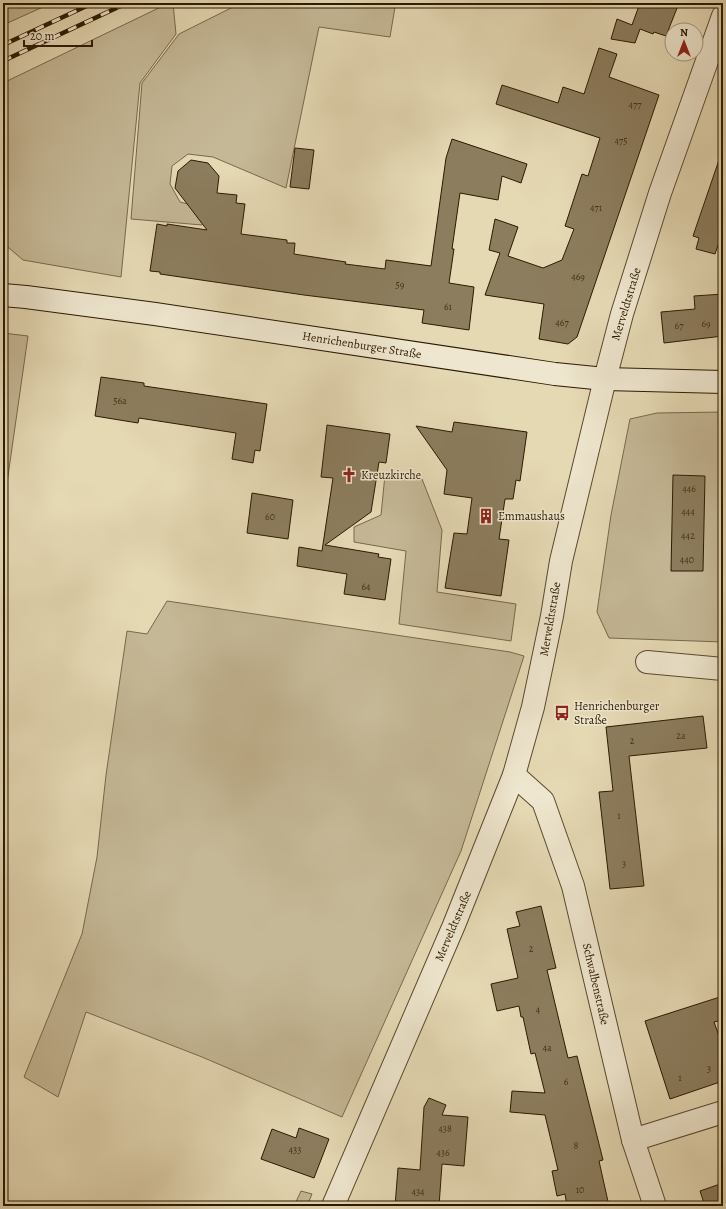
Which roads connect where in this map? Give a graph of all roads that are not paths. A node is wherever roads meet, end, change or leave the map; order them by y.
1 (722, 23) edge
2 (3, 295) edge
3 (605, 379) junction
4 (723, 382) edge
5 (647, 662) dead end
6 (723, 669) edge
7 (514, 775) junction
8 (723, 1112) edge
9 (633, 1140) junction
10 (333, 1206) edge
11 (656, 1206) edge

1 - 3 street, Merveldtstraße
2 - 3 street, Henrichenburger Straße
3 - 4 street, Henrichenburger Straße
3 - 7 street, Merveldtstraße
5 - 6 street
7 - 9 street, Schwalbenstraße
7 - 10 street, Merveldtstraße
8 - 9 street
9 - 11 street, Schwalbenstraße

